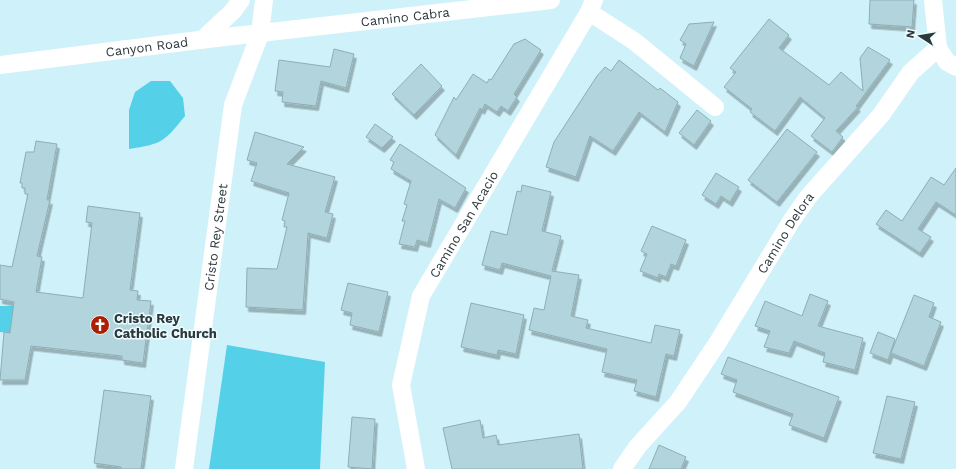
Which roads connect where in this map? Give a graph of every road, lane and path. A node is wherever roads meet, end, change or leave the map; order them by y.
1 (241, 0) edge
2 (264, 0) edge
3 (551, 0) edge
4 (934, 0) edge
5 (591, 6) edge
6 (260, 34) junction
7 (202, 40) junction
8 (938, 48) junction
9 (0, 65) edge
10 (956, 67) edge
11 (715, 107) dead end
12 (184, 469) edge
13 (416, 469) edge
14 (622, 469) edge

1 - 7 street
2 - 6 street
3 - 6 street, Camino Cabra
4 - 8 street
5 - 11 street
5 - 13 street, Camino San Acacio
6 - 7 street, Canyon Road
6 - 12 street, Cristo Rey Street
7 - 9 street, Canyon Road
8 - 10 street
8 - 14 street, Camino Delora

